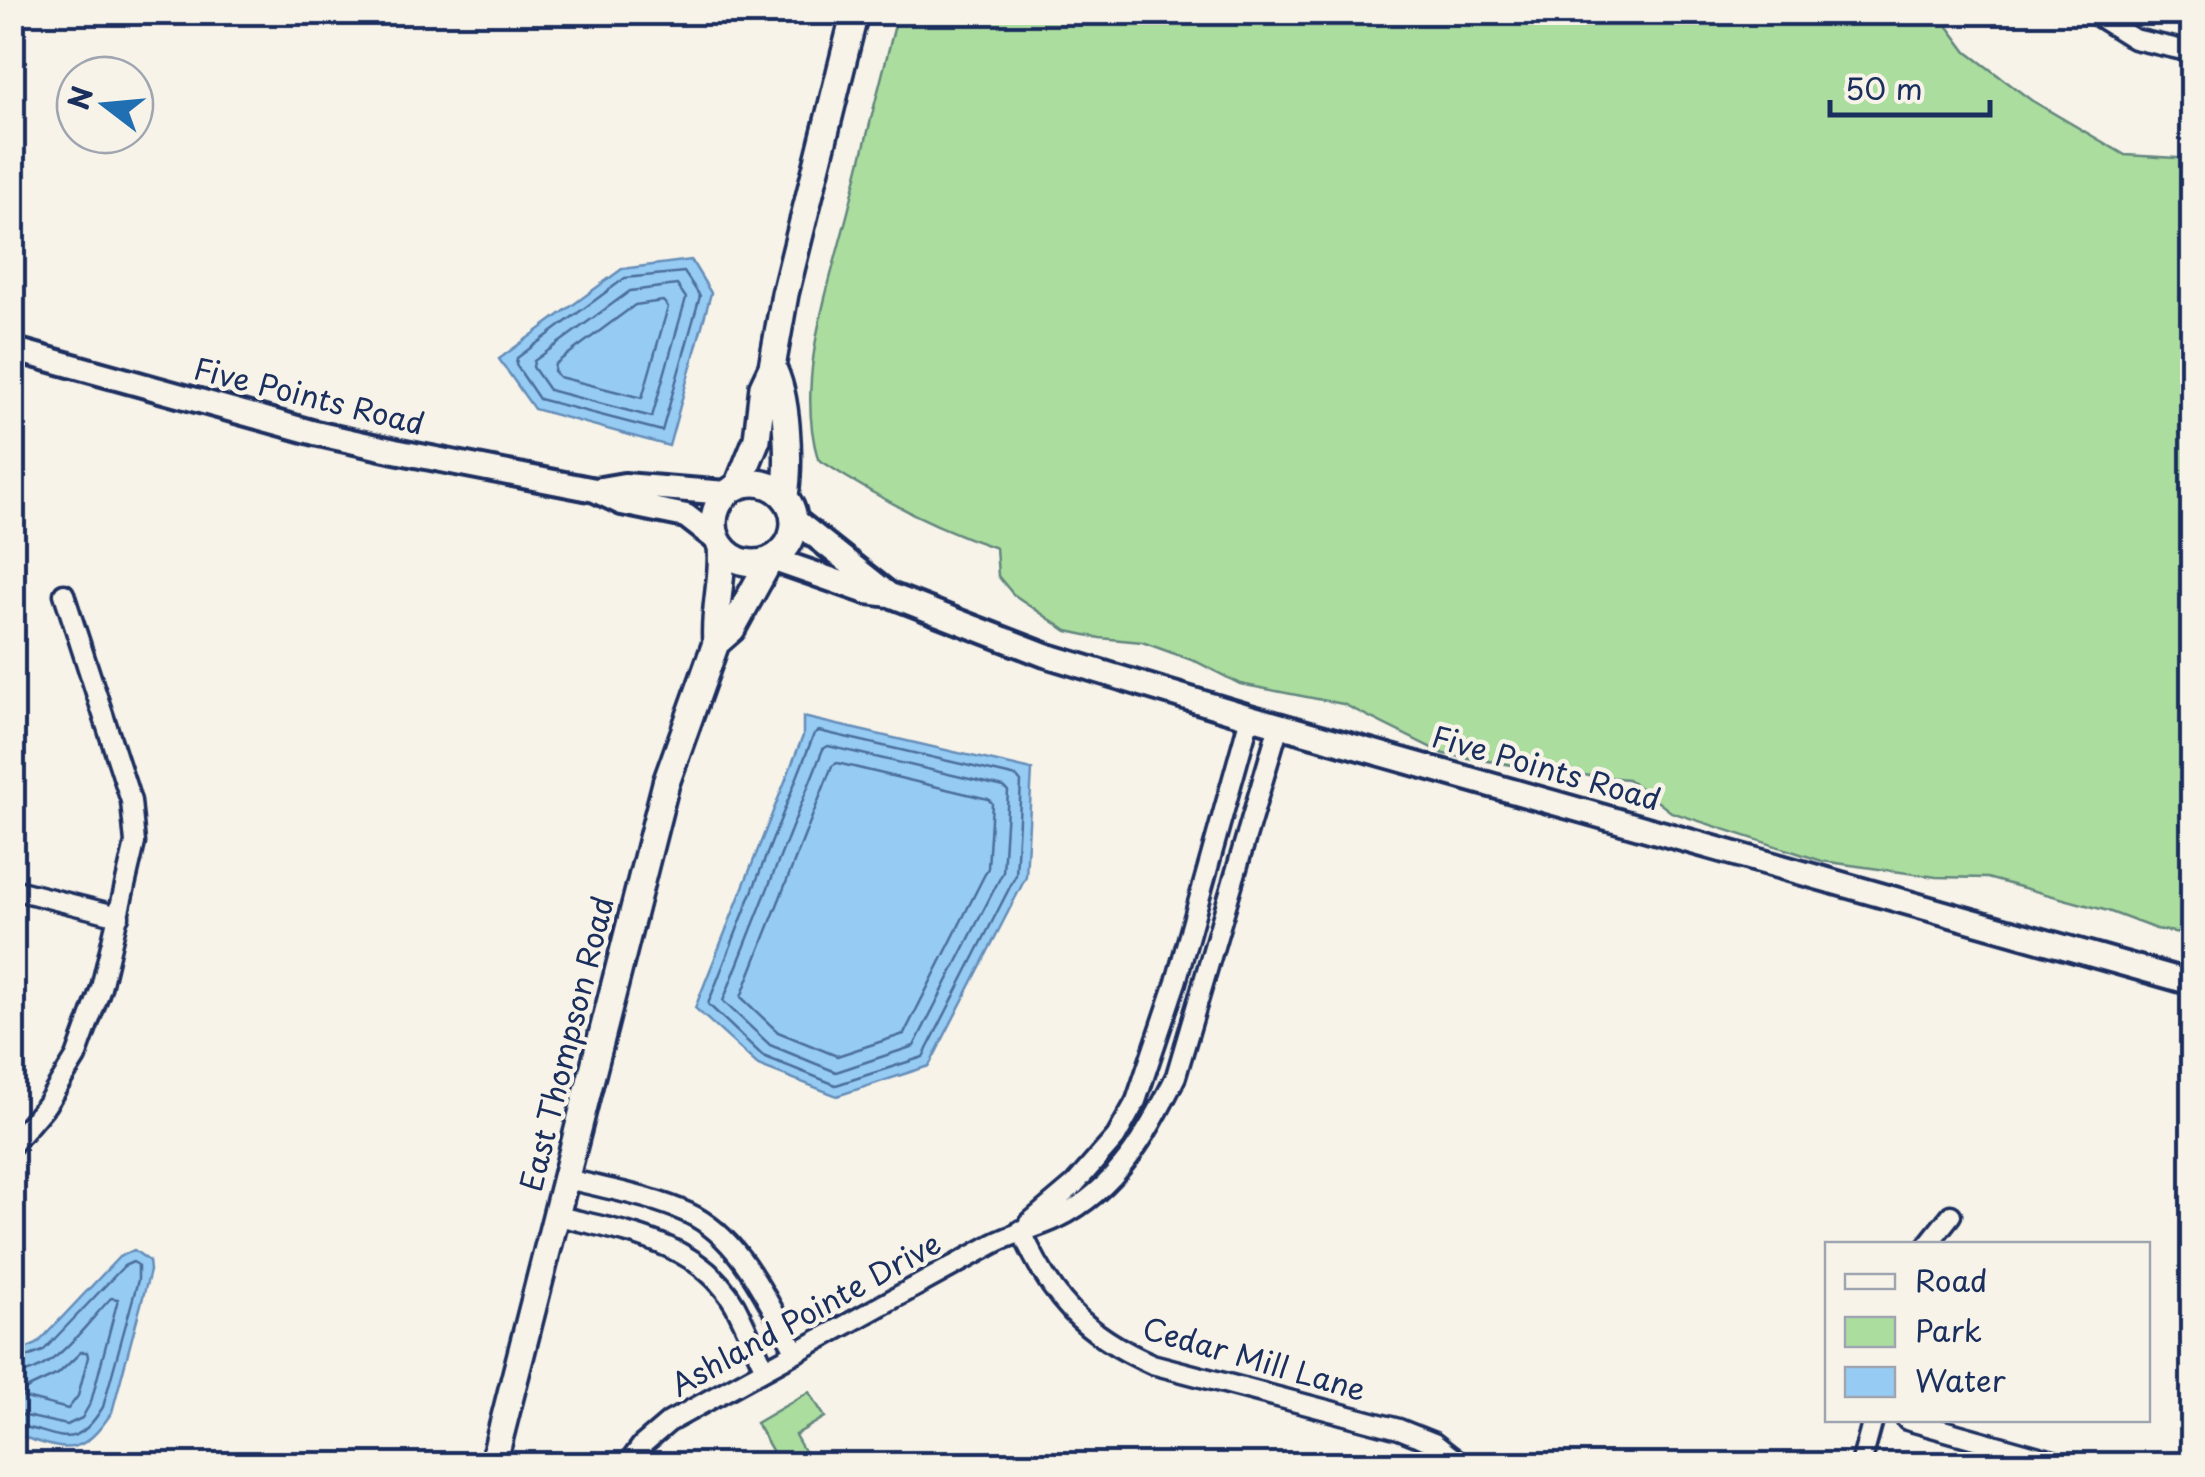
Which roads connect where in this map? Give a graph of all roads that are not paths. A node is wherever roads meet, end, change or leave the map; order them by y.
1 (854, 12) edge
2 (2091, 12) edge
3 (2192, 52) edge
4 (12, 349) edge
5 (772, 366) junction
6 (732, 489) junction
7 (595, 490) junction
8 (784, 496) junction
9 (794, 520) junction
10 (719, 543) junction
11 (771, 559) junction
12 (64, 594) dead end
13 (890, 595) junction
14 (716, 643) junction
15 (1250, 717) junction
16 (1279, 725) junction
17 (1204, 884) junction
18 (12, 890) edge
19 (1231, 892) junction
20 (120, 916) junction
21 (2192, 982) edge
22 (12, 1144) edge
23 (568, 1179) junction
24 (1951, 1215) dead end
25 (558, 1216) junction
26 (1021, 1230) junction
27 (1930, 1242) edge
28 (742, 1261) junction
29 (715, 1282) junction
30 (796, 1352) junction
31 (764, 1369) junction
32 (1872, 1422) edge
33 (1914, 1422) edge
34 (493, 1464) edge
35 (628, 1464) edge
36 (1461, 1464) edge
37 (1861, 1464) edge
38 (2064, 1464) edge

1 - 5 main road
2 - 3 street
4 - 7 street, Five Points Road
5 - 6 main road
5 - 8 main road
6 - 7 street, Five Points Road
6 - 8 main road
6 - 10 main road
7 - 10 street, Five Points Road
8 - 9 main road
9 - 11 main road
9 - 13 street, Five Points Road
10 - 11 main road
10 - 14 main road, East Thompson Road
11 - 13 street, Five Points Road
11 - 14 main road, East Thompson Road
12 - 20 street
13 - 15 street, Five Points Road
14 - 23 main road, East Thompson Road
15 - 16 street, Five Points Road
15 - 17 street, Ashland Pointe Drive
16 - 19 street, Ashland Pointe Drive
16 - 21 street, Five Points Road
17 - 19 street
17 - 26 street, Ashland Pointe Drive
18 - 20 street
19 - 26 street, Ashland Pointe Drive
20 - 22 street
23 - 25 main road, East Thompson Road
23 - 28 street
24 - 27 street
25 - 29 street
25 - 34 main road, East Thompson Road
26 - 30 street, Ashland Pointe Drive
26 - 36 street, Cedar Mill Lane
28 - 29 street
28 - 30 street
29 - 31 street
30 - 31 street, Ashland Pointe Drive
31 - 35 street, Ashland Pointe Drive
32 - 37 street
33 - 38 street

